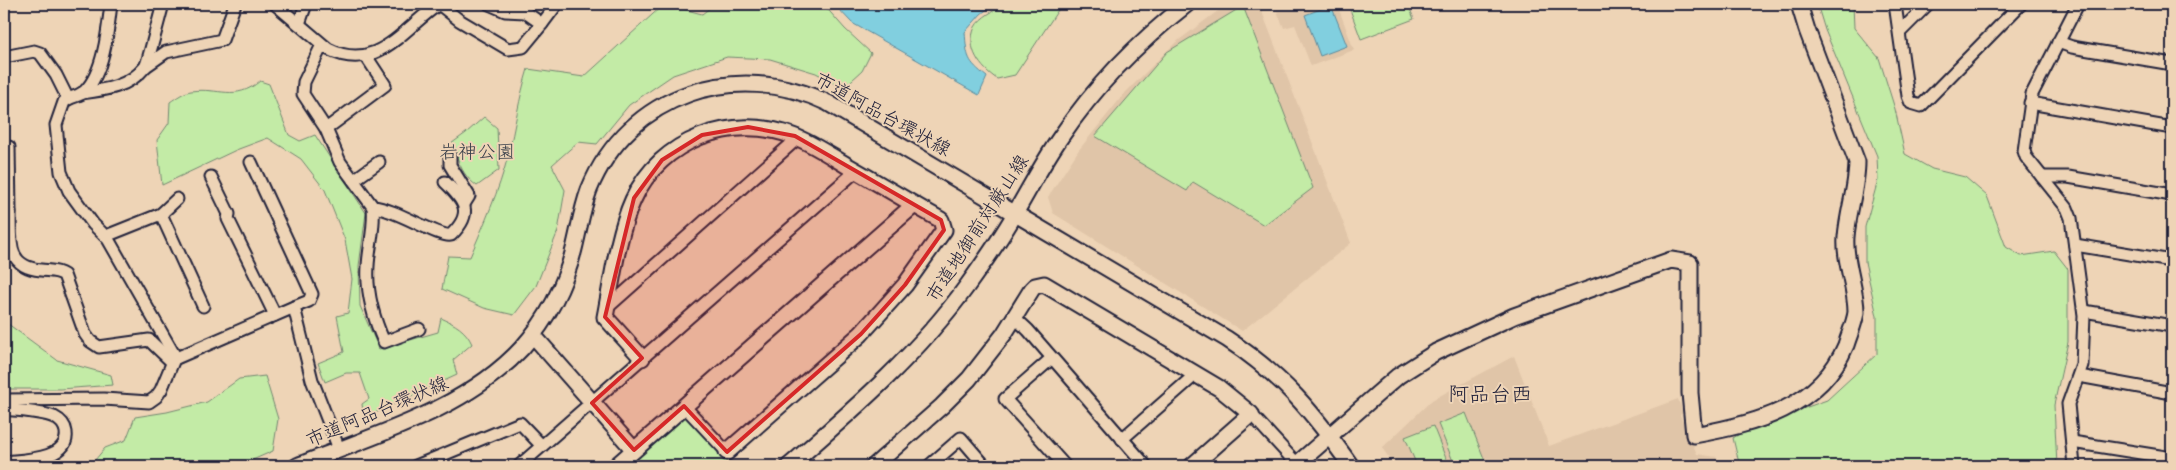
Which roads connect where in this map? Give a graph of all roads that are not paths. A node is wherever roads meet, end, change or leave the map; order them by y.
1 (111, 4) edge
2 (163, 4) edge
3 (235, 4) edge
4 (275, 4) edge
5 (306, 4) edge
6 (436, 4) edge
7 (489, 4) edge
8 (557, 4) edge
9 (1187, 4) edge
10 (1799, 4) edge
11 (1896, 4) edge
12 (1928, 4) edge
13 (2021, 4) edge
14 (2078, 4) edge
15 (300, 20) junction
16 (542, 24) junction
17 (1900, 32) junction
18 (2058, 42) junction
19 (322, 45) junction
20 (366, 56) junction
21 (4, 57) edge
22 (2172, 64) edge
23 (146, 66) junction
24 (82, 93) junction
25 (68, 98) junction
26 (2030, 103) junction
27 (326, 128) junction
28 (2172, 128) edge
29 (798, 138) junction
30 (8, 147) dead end
31 (450, 154) dead end
32 (251, 162) dead end
33 (379, 162) dead end
34 (856, 170) junction
35 (211, 177) dead end
36 (2042, 177) junction
37 (354, 180) junction
38 (446, 182) dead end
39 (2172, 195) edge
40 (177, 199) dead end
41 (464, 204) junction
42 (914, 204) junction
43 (373, 208) junction
44 (7, 212) edge
45 (1016, 212) junction
46 (161, 214) junction
47 (106, 236) junction
48 (2075, 245) junction
49 (2172, 261) edge
50 (203, 306) dead end
51 (294, 307) junction
52 (607, 308) junction
53 (2084, 311) junction
54 (274, 316) junction
55 (1014, 317) junction
56 (2172, 326) edge
57 (419, 329) dead end
58 (533, 335) junction
59 (642, 358) junction
60 (1052, 358) junction
61 (174, 360) junction
62 (1196, 374) junction
63 (2079, 376) junction
64 (2172, 393) edge
65 (4, 400) edge
66 (592, 403) junction
67 (684, 406) junction
68 (4, 409) edge
69 (1252, 414) junction
70 (1329, 436) junction
71 (1122, 439) junction
72 (2072, 442) junction
73 (542, 446) junction
74 (339, 449) junction
75 (634, 450) junction
76 (727, 452) joint
77 (2172, 458) edge
78 (4, 462) edge
79 (1296, 465) edge
80 (297, 466) edge
81 (416, 466) edge
82 (519, 466) edge
83 (616, 466) edge
84 (789, 466) edge
85 (874, 466) edge
86 (930, 466) edge
87 (985, 466) edge
88 (1065, 466) edge
89 (1146, 466) edge
90 (1192, 466) edge
91 (1351, 466) edge
92 (2074, 466) edge

1 - 24 street
2 - 23 street
3 - 23 street
4 - 15 street
5 - 15 street
6 - 16 street
6 - 20 street
7 - 16 street
8 - 16 street
9 - 45 street, 市道地御前対厳山線
10 - 70 street
11 - 17 street
12 - 17 street
13 - 17 street
14 - 18 street
15 - 19 street
18 - 22 street
18 - 26 street
19 - 20 street
19 - 27 street
20 - 27 street
21 - 25 street
23 - 24 street
24 - 25 street
25 - 47 street
26 - 28 street
26 - 36 street
27 - 37 street
29 - 34 street
29 - 52 street
29 - 52 street
30 - 44 street
31 - 41 street
32 - 51 street
33 - 37 street
34 - 42 street
34 - 59 street
35 - 54 street
36 - 39 street
36 - 48 street
37 - 43 street
38 - 41 street
40 - 46 street
41 - 43 street
42 - 67 street
42 - 76 street
43 - 57 street
44 - 61 street
45 - 58 street, 市道阿品台環状線
45 - 70 street, 市道阿品台環状線
45 - 84 street, 市道地御前対厳山線
46 - 47 street
46 - 50 street
47 - 61 street
48 - 49 street
48 - 53 street
51 - 54 street
51 - 74 street
52 - 59 street
53 - 56 street
53 - 63 street
54 - 61 street
55 - 60 street
55 - 62 street
55 - 85 street
58 - 66 street
58 - 74 street, 市道阿品台環状線
59 - 66 street
60 - 71 street
60 - 88 street
61 - 65 street
62 - 69 street
62 - 71 street
63 - 64 street
63 - 72 street
66 - 73 street
66 - 75 street
67 - 75 street
67 - 76 street
68 - 78 street
69 - 79 street
69 - 90 street
70 - 79 street
70 - 91 street, 市道阿品台環状線
71 - 89 street
72 - 77 street
72 - 92 street
73 - 81 street
73 - 82 street
74 - 80 street, 市道阿品台環状線
75 - 83 street
86 - 87 street

